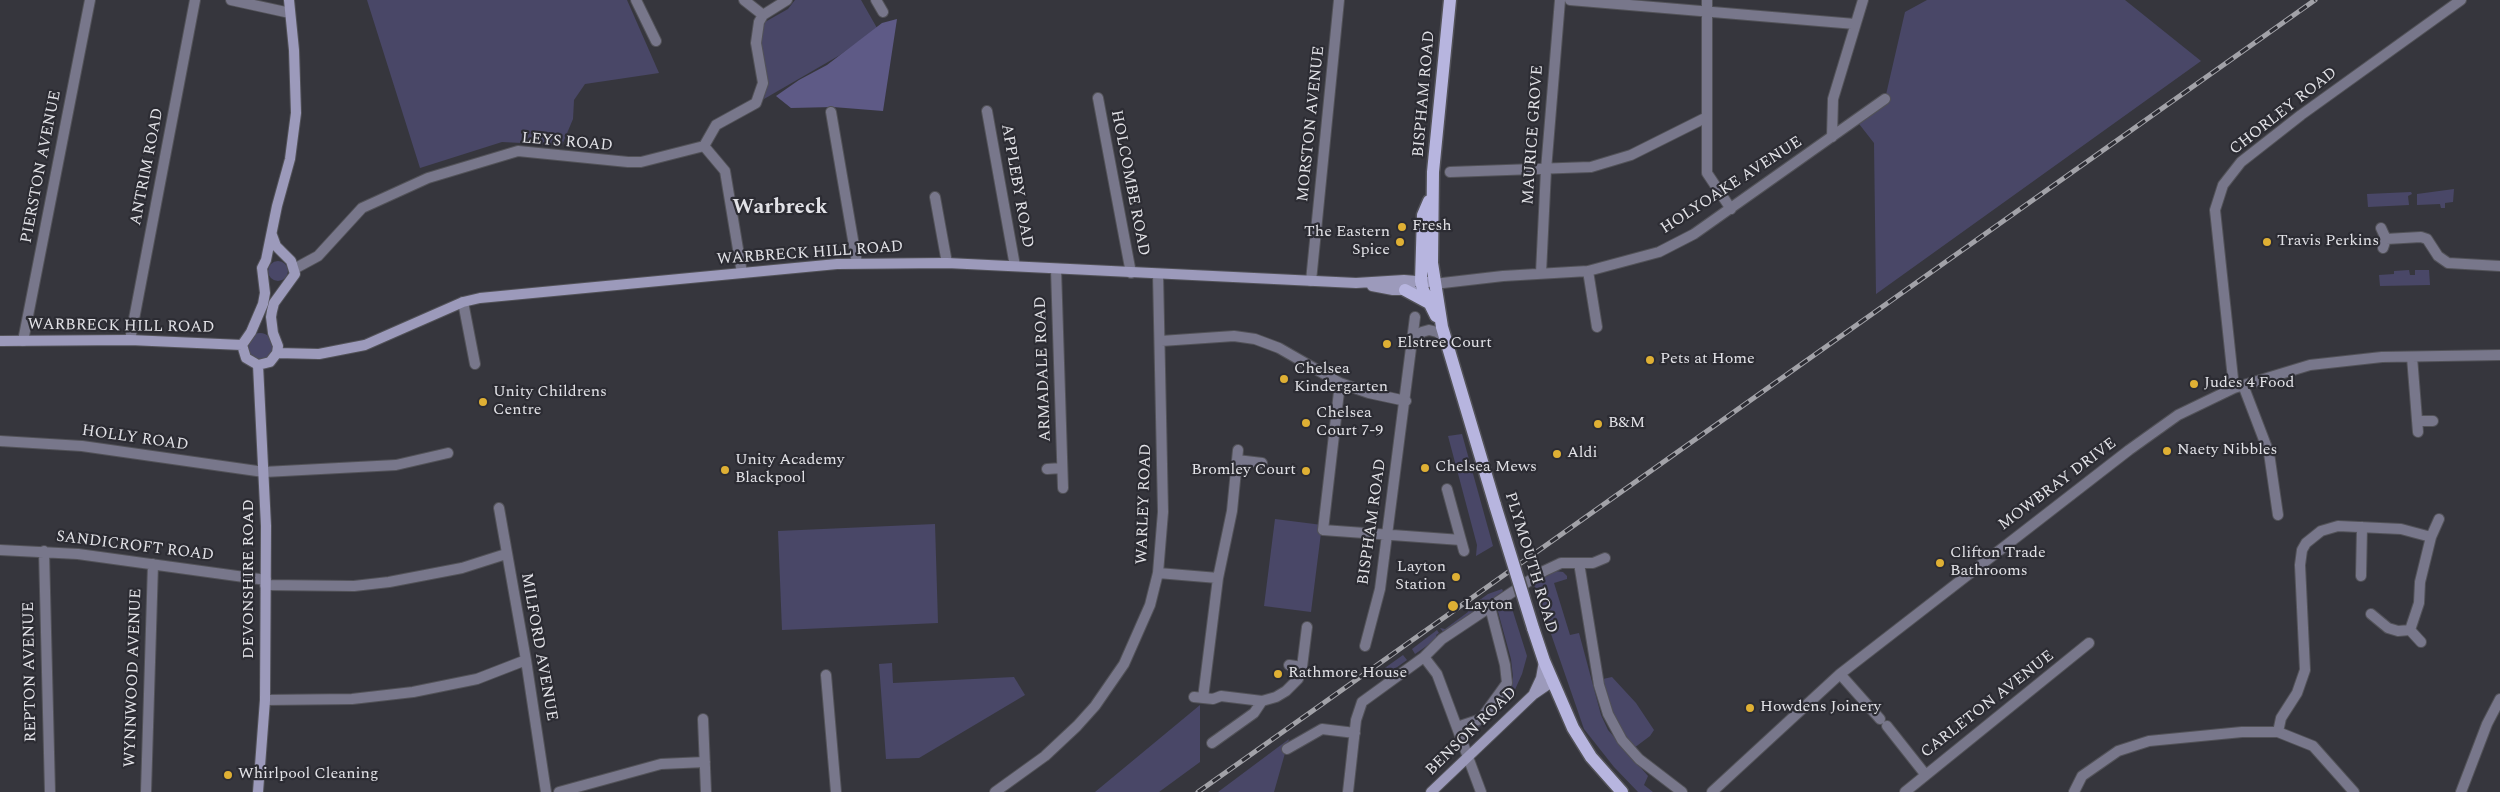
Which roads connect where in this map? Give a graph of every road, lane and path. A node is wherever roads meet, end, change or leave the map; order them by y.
1 (90, 0) edge
2 (195, 0) edge
3 (231, 0) edge
4 (289, 0) edge
5 (636, 0) edge
6 (744, 0) edge
7 (787, 0) edge
8 (876, 0) edge
9 (1339, 0) edge
10 (1450, 0) edge
11 (1560, 0) edge
12 (1570, 0) edge
13 (1707, 0) edge
14 (1863, 0) edge
15 (2461, 0) edge
16 (1707, 11) junction
17 (883, 12) dead end
18 (290, 13) junction
19 (763, 16) junction
20 (1855, 24) junction
21 (656, 41) dead end
22 (1098, 98) dead end
23 (1885, 100) dead end
24 (987, 111) dead end
25 (831, 112) dead end
26 (1707, 117) junction
27 (1832, 137) junction
28 (704, 146) junction
29 (1546, 170) junction
30 (1450, 172) dead end
31 (1432, 191) junction
32 (935, 197) dead end
33 (1731, 209) junction
34 (2382, 228) dead end
35 (272, 235) junction
36 (284, 256) junction
37 (266, 260) junction
38 (857, 263) junction
39 (947, 263) junction
40 (1015, 266) junction
41 (2500, 266) edge
42 (294, 269) junction
43 (1056, 269) junction
44 (1588, 271) junction
45 (742, 273) junction
46 (1131, 273) junction
47 (1541, 273) junction
48 (1158, 274) junction
49 (265, 281) junction
50 (1311, 281) junction
51 (1356, 283) junction
52 (1434, 284) junction
53 (1422, 285) junction
54 (284, 288) junction
55 (1405, 290) junction
56 (464, 302) junction
57 (1429, 303) junction
58 (1415, 316) dead end
59 (1597, 327) dead end
60 (251, 332) junction
61 (1444, 333) junction
62 (273, 334) junction
63 (23, 340) junction
64 (130, 340) junction
65 (0, 341) edge
66 (1161, 341) junction
67 (1413, 342) junction
68 (242, 345) junction
69 (277, 353) junction
70 (2500, 355) edge
71 (2407, 357) junction
72 (476, 364) dead end
73 (258, 365) junction
74 (1340, 383) junction
75 (2239, 386) junction
76 (1406, 401) junction
77 (2433, 421) dead end
78 (0, 441) edge
79 (448, 453) dead end
80 (1262, 463) dead end
81 (1062, 468) junction
82 (1047, 469) dead end
83 (264, 472) junction
84 (1063, 488) dead end
85 (1447, 489) dead end
86 (499, 508) dead end
87 (2278, 515) dead end
88 (2439, 519) dead end
89 (2362, 528) junction
90 (1388, 534) junction
91 (2431, 537) junction
92 (1461, 540) junction
93 (0, 550) edge
94 (44, 551) junction
95 (1464, 551) dead end
96 (506, 554) junction
97 (1605, 558) dead end
98 (1579, 563) junction
99 (153, 564) junction
100 (1158, 573) junction
101 (2361, 576) dead end
102 (1218, 578) junction
103 (265, 582) junction
104 (1490, 607) junction
105 (2371, 614) dead end
106 (1307, 627) dead end
107 (2410, 630) junction
108 (2421, 642) dead end
109 (2089, 643) dead end
110 (1365, 646) dead end
111 (1424, 657) junction
112 (526, 660) junction
113 (1544, 661) junction
114 (1289, 665) dead end
115 (1302, 667) junction
116 (1840, 674) junction
117 (826, 675) dead end
118 (1553, 681) junction
119 (1534, 694) junction
120 (265, 700) junction
121 (1262, 701) junction
122 (2499, 704) edge
123 (703, 719) dead end
124 (1457, 727) junction
125 (2278, 732) junction
126 (1355, 734) junction
127 (1212, 743) dead end
128 (1287, 749) dead end
129 (1468, 759) junction
130 (705, 762) junction
131 (1925, 774) junction
132 (50, 792) edge
133 (146, 792) edge
134 (258, 792) edge
135 (546, 792) edge
136 (559, 792) edge
137 (706, 792) edge
138 (836, 792) edge
139 (995, 792) edge
140 (1348, 792) edge
141 (1431, 792) edge
142 (1481, 792) edge
143 (1622, 792) edge
144 (1682, 792) edge
145 (1712, 792) edge
146 (1905, 792) edge
147 (2074, 792) edge
148 (2354, 792) edge
149 (2461, 792) edge

1 - 63 street, PIERSTON AVENUE
2 - 64 street, ANTRIM ROAD
3 - 18 street
4 - 18 main road
5 - 21 street
6 - 19 street
7 - 19 street
8 - 17 street
9 - 50 street, MORSTON AVENUE
10 - 31 main road, BISPHAM ROAD
11 - 29 street, MAURICE GROVE
12 - 16 street
13 - 16 street
14 - 20 street
15 - 75 street, CHORLEY ROAD
16 - 20 street
16 - 26 street
18 - 35 main road
19 - 28 street
20 - 27 street
22 - 46 street, HOLCOMBE ROAD
23 - 27 street, HOLYOAKE AVENUE
24 - 40 street, APPLEBY ROAD
25 - 38 street
26 - 29 street
26 - 33 street
27 - 33 street, HOLYOAKE AVENUE
28 - 42 street, LEYS ROAD
28 - 45 street
29 - 30 street
29 - 47 street, MAURICE GROVE
31 - 52 main road, BISPHAM ROAD
31 - 53 main road, BISPHAM ROAD
32 - 39 street
33 - 44 street, HOLYOAKE AVENUE
34 - 41 street
35 - 36 main road
35 - 37 main road
36 - 37 main road
36 - 42 main road
37 - 49 main road
38 - 39 main road, WARBRECK HILL ROAD
38 - 45 main road, WARBRECK HILL ROAD
39 - 40 main road, WARBRECK HILL ROAD
40 - 43 main road, WARBRECK HILL ROAD
42 - 54 main road
43 - 46 main road, WARBRECK HILL ROAD
43 - 81 street, ARMADALE ROAD
44 - 47 street, HOLYOAKE AVENUE
44 - 59 street
45 - 56 main road, WARBRECK HILL ROAD
46 - 48 main road, WARBRECK HILL ROAD
47 - 52 street, HOLYOAKE AVENUE
48 - 50 main road, WARBRECK HILL ROAD
48 - 66 street, WARLEY ROAD
49 - 54 main road
49 - 60 main road
50 - 51 main road, WARBRECK HILL ROAD
51 - 53 main road, WARBRECK HILL ROAD
51 - 55 main road, WARBRECK HILL ROAD
52 - 53 main road, WARBRECK HILL ROAD
52 - 61 main road, PLYMOUTH ROAD
53 - 55 main road, WARBRECK HILL ROAD
53 - 57 main road, PLYMOUTH ROAD
54 - 62 main road
55 - 57 main road
56 - 69 main road, WARBRECK HILL ROAD
56 - 72 street
57 - 61 main road, PLYMOUTH ROAD
58 - 67 street, BISPHAM ROAD
60 - 62 main road
60 - 68 main road
61 - 67 street
61 - 113 main road, PLYMOUTH ROAD, bridge
62 - 69 main road
63 - 64 main road, WARBRECK HILL ROAD
63 - 65 main road, WARBRECK HILL ROAD
64 - 68 main road, WARBRECK HILL ROAD
66 - 74 street
66 - 100 street, WARLEY ROAD
67 - 76 street, BISPHAM ROAD
68 - 73 main road
69 - 73 main road
70 - 71 street, MOWBRAY DRIVE
71 - 75 street, MOWBRAY DRIVE
71 - 77 street
73 - 83 main road, DEVONSHIRE ROAD
74 - 76 street
74 - 90 street
75 - 87 street, CHORLEY ROAD
75 - 116 street, MOWBRAY DRIVE
76 - 90 street, BISPHAM ROAD
78 - 83 street, HOLLY ROAD
79 - 83 street, HOLLY ROAD
80 - 102 street
81 - 82 street
81 - 84 street, ARMADALE ROAD
83 - 103 main road, DEVONSHIRE ROAD
85 - 92 street
86 - 96 street, MILFORD AVENUE
88 - 91 street
89 - 91 street
89 - 101 street
89 - 125 street
90 - 92 street
90 - 110 street, BISPHAM ROAD
91 - 107 street
92 - 95 street
93 - 94 street, SANDICROFT ROAD
94 - 99 street, SANDICROFT ROAD
94 - 132 street, REPTON AVENUE
96 - 103 street, SANDICROFT ROAD
96 - 112 street, MILFORD AVENUE
97 - 98 street
98 - 104 street
98 - 144 street
99 - 103 street, SANDICROFT ROAD
99 - 133 street, WYNNWOOD AVENUE
100 - 102 street
100 - 139 street, WARLEY ROAD
102 - 121 street
103 - 120 main road, DEVONSHIRE ROAD
104 - 111 street
104 - 124 street, BENSON ROAD
105 - 107 street
106 - 115 street
107 - 108 street
109 - 131 street, CARLETON AVENUE
111 - 124 street
111 - 126 street
112 - 120 street
112 - 135 street, MILFORD AVENUE
113 - 118 main road, PLYMOUTH ROAD
113 - 119 main road, BENSON ROAD
114 - 115 street
115 - 121 street
116 - 131 street
116 - 145 street, MOWBRAY DRIVE
117 - 138 street
118 - 119 main road, BENSON ROAD
118 - 143 main road, PLYMOUTH ROAD
119 - 129 main road, BENSON ROAD
120 - 134 main road, DEVONSHIRE ROAD
121 - 127 street
122 - 149 street
123 - 130 street
124 - 129 street
125 - 147 street
125 - 148 street
126 - 128 street
126 - 140 street
129 - 141 main road, BENSON ROAD
129 - 142 street
130 - 136 street
130 - 137 street
131 - 146 street, CARLETON AVENUE

